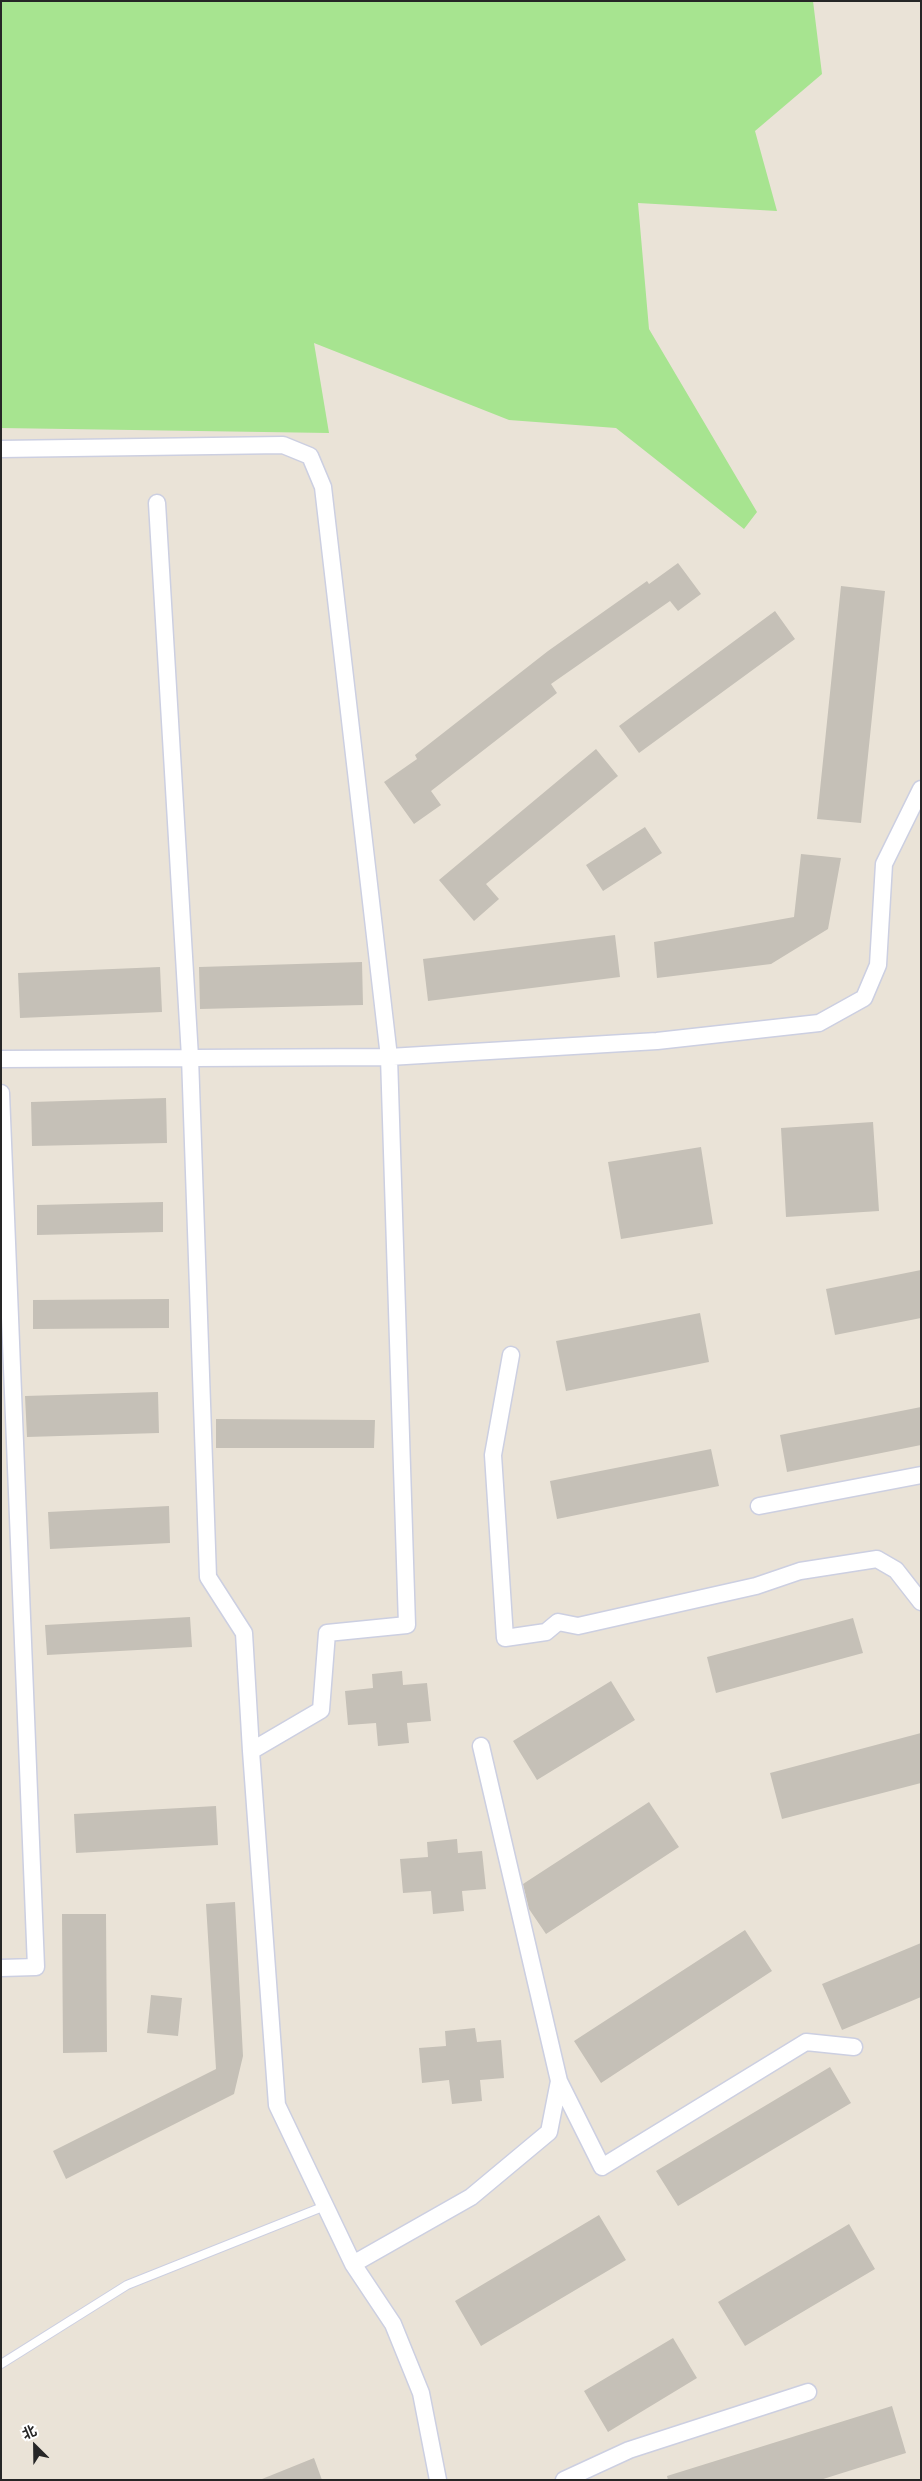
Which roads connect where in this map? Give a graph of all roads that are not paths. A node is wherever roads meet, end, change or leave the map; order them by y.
1 (1, 449) edge
2 (157, 503) dead end
3 (921, 790) edge
4 (190, 1057) junction
5 (388, 1057) junction
6 (1, 1059) edge
7 (1, 1093) edge
8 (511, 1355) dead end
9 (921, 1475) edge
10 (759, 1506) dead end
11 (921, 1602) edge
12 (481, 1746) dead end
13 (251, 1751) junction
14 (1, 1968) edge
15 (854, 2047) dead end
16 (559, 2081) junction
17 (325, 2206) junction
18 (353, 2264) junction
19 (1, 2364) edge
20 (808, 2392) dead end
21 (438, 2480) edge
22 (564, 2480) edge

1 - 5 street
2 - 4 street
3 - 5 street
4 - 5 street
4 - 6 street
4 - 13 street
5 - 13 street
7 - 14 street
8 - 11 street
9 - 10 street
12 - 16 street
13 - 17 street
15 - 16 street
16 - 18 street
17 - 18 street
17 - 19 lane
18 - 21 street
20 - 22 street

